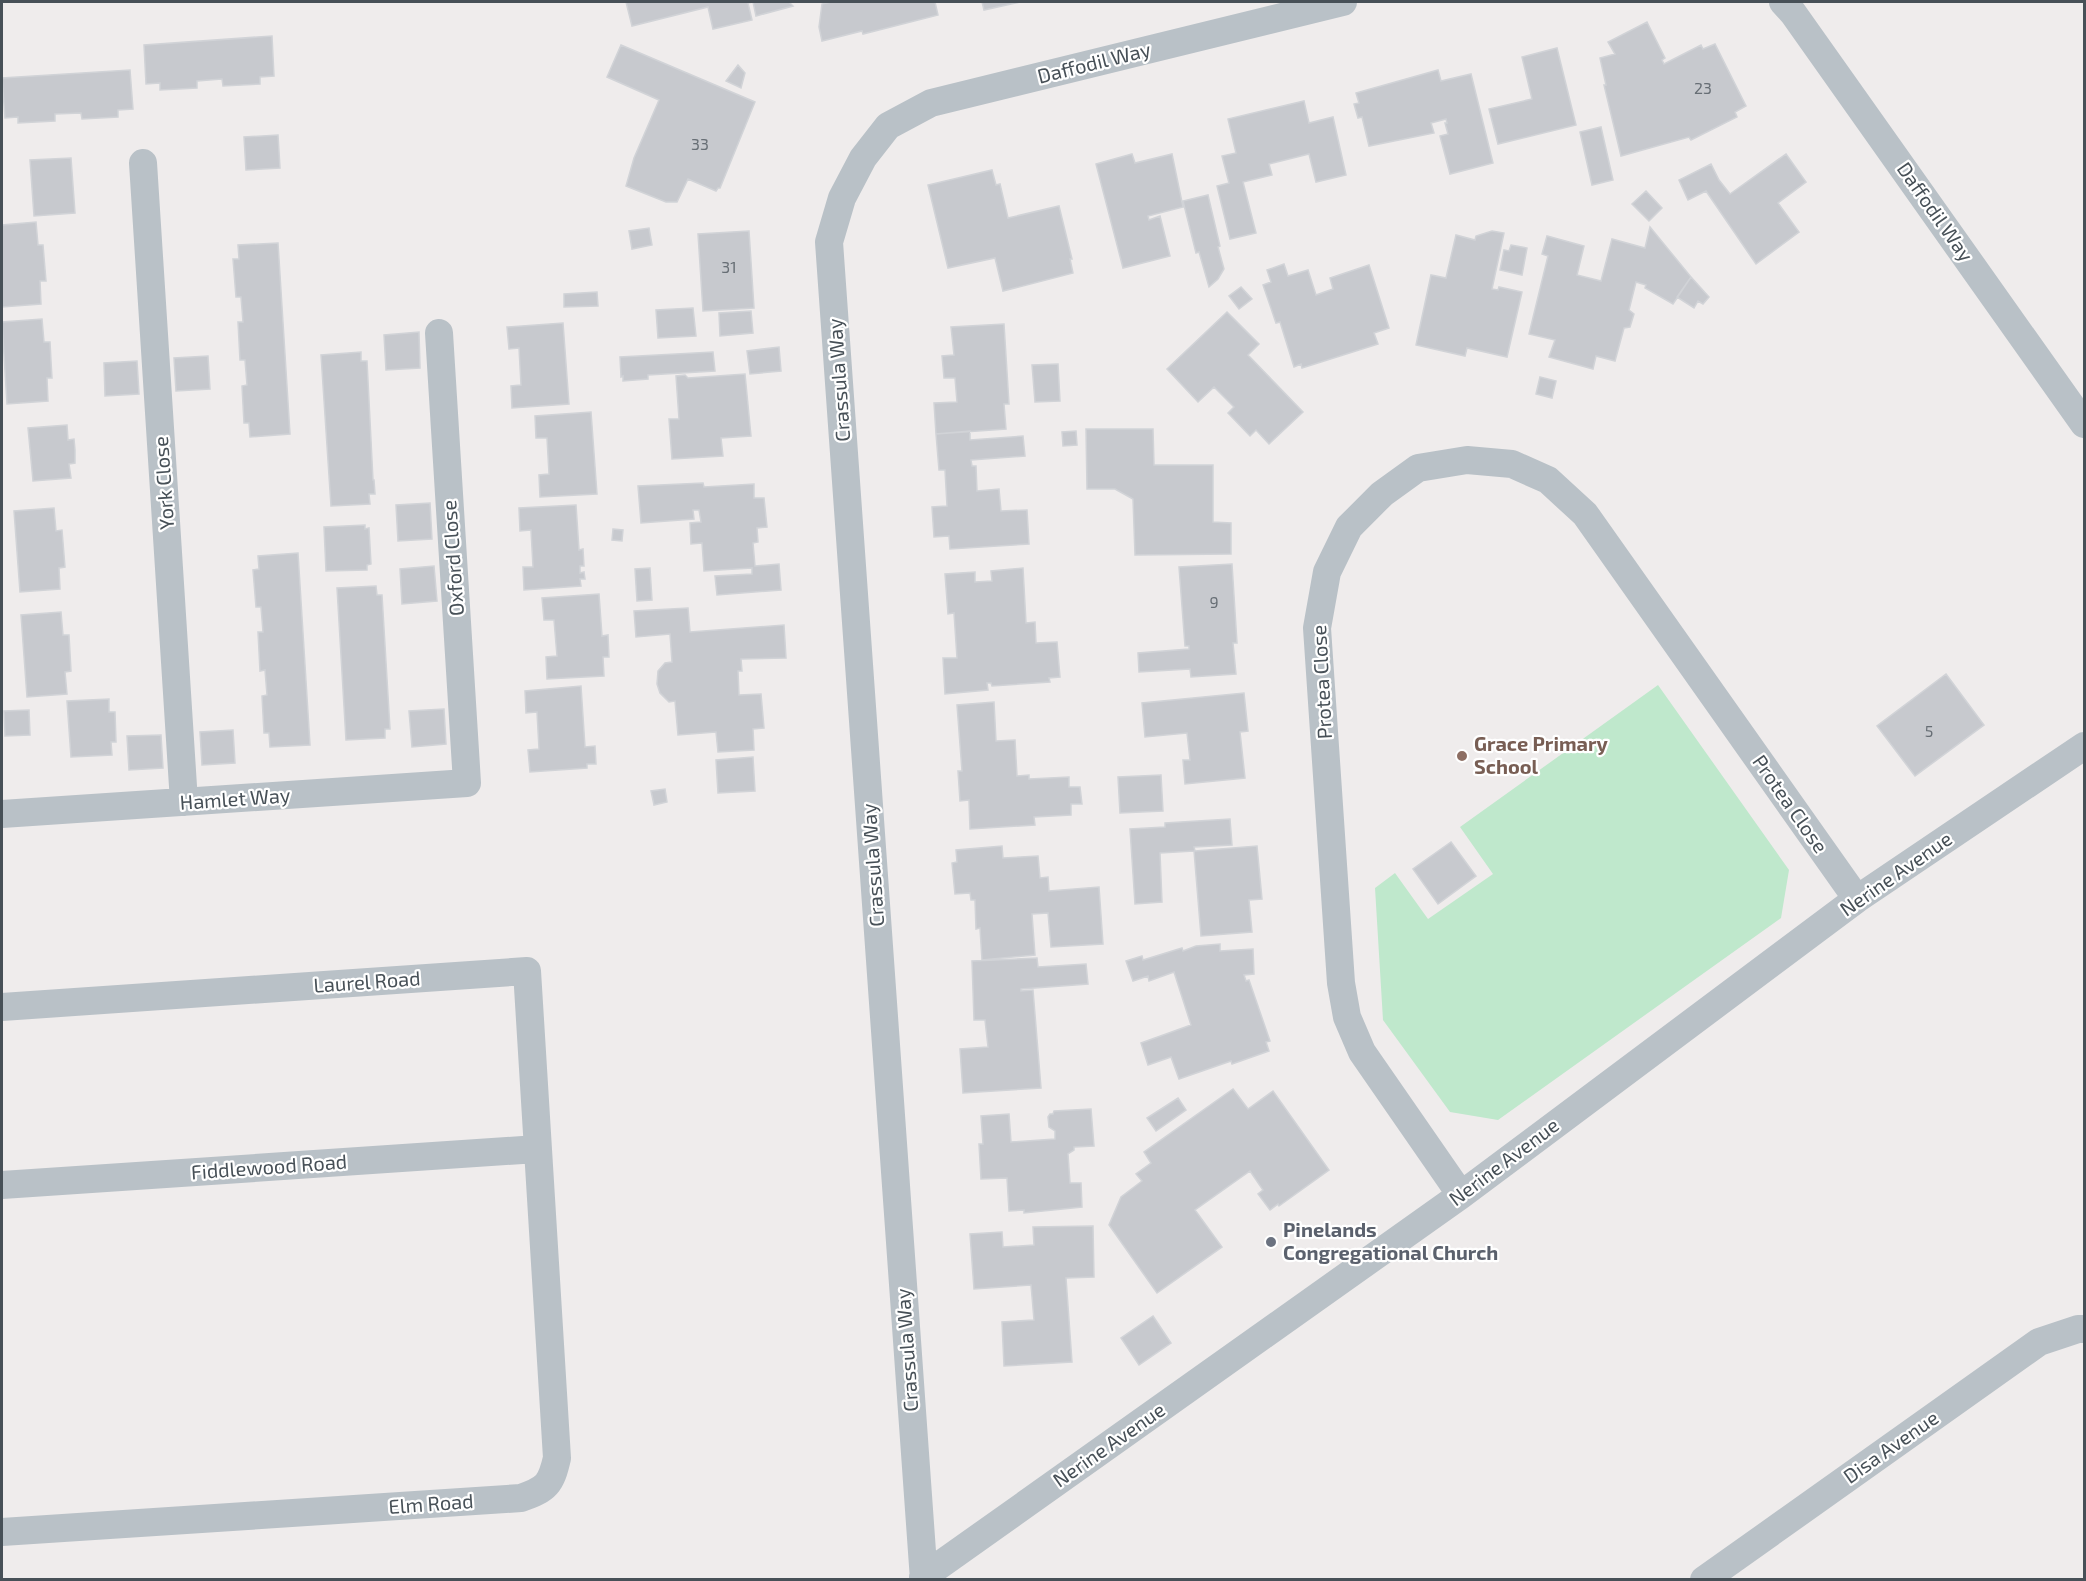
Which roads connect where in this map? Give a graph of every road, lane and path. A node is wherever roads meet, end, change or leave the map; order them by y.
1 (1343, 2) edge
2 (1783, 2) edge
3 (863, 158) joint
4 (143, 163) dead end
5 (439, 333) dead end
6 (2085, 424) edge
7 (2085, 746) edge
8 (467, 783) joint
9 (184, 802) junction
10 (2, 814) edge
11 (1857, 899) junction
12 (2, 1006) edge
13 (538, 1163) junction
14 (2, 1185) edge
15 (1461, 1195) junction
16 (2085, 1329) edge
17 (2, 1532) edge
18 (924, 1578) edge
19 (1704, 1580) edge

1 - 3 street, Daffodil Way
2 - 6 street, Daffodil Way
3 - 18 street, Crassula Way
4 - 9 street, York Close
5 - 8 street, Oxford Close
7 - 11 street, Nerine Avenue
8 - 9 street, Hamlet Way
9 - 10 street, Hamlet Way
11 - 15 street, Nerine Avenue
11 - 15 street, Protea Close
12 - 13 street, Laurel Road
13 - 14 street, Fiddlewood Road
13 - 17 street, Elm Road
15 - 18 street, Nerine Avenue
16 - 19 street, Disa Avenue

